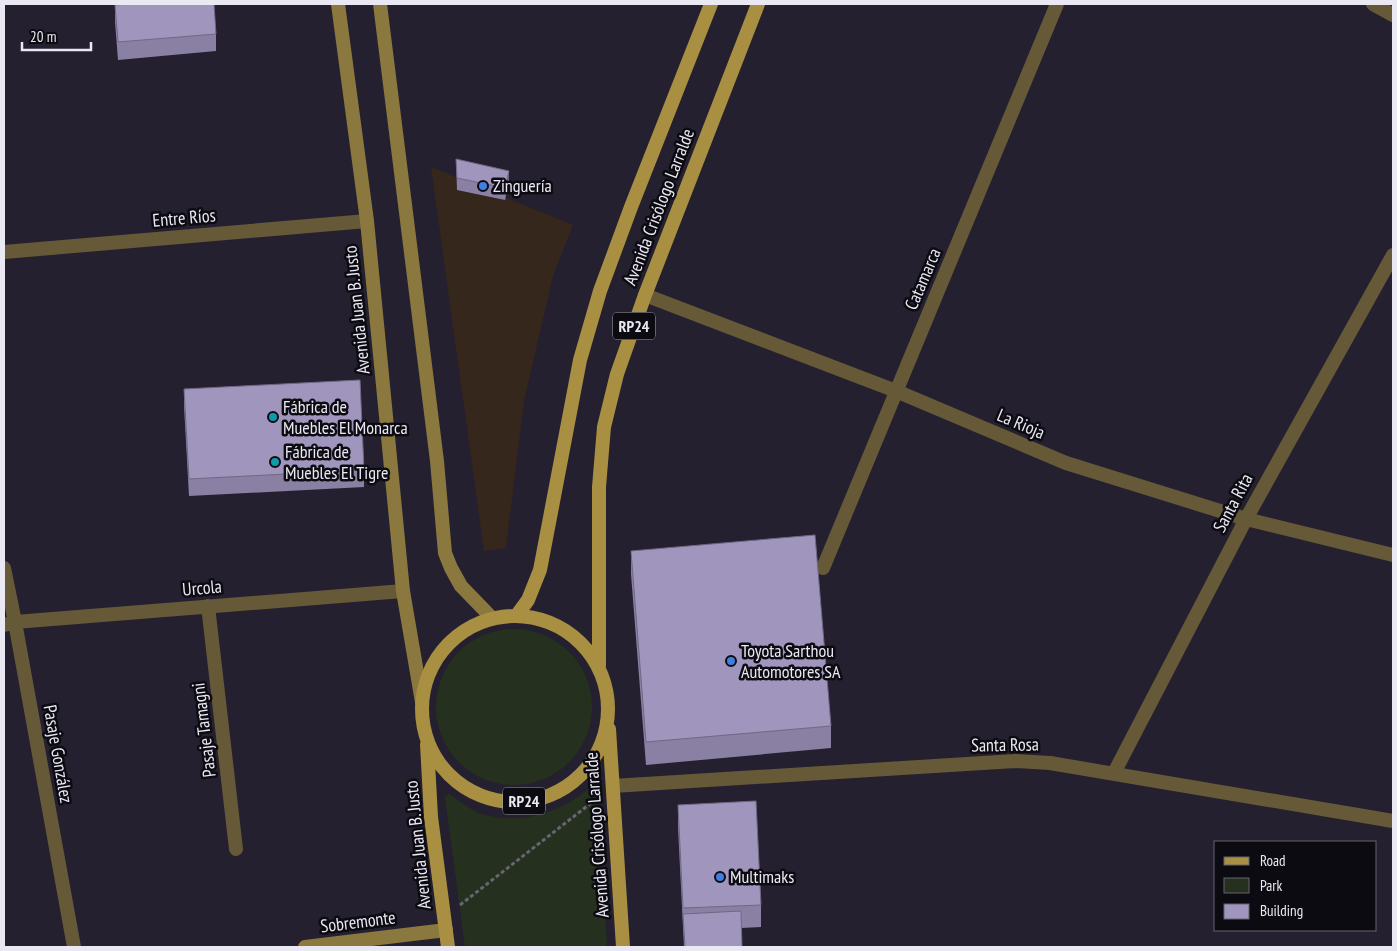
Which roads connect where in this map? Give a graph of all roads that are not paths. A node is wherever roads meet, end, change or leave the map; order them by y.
1 (338, 4) edge
2 (380, 4) edge
3 (711, 4) edge
4 (758, 4) edge
5 (1058, 4) edge
6 (1373, 4) edge
7 (1393, 15) edge
8 (367, 221) junction
9 (4, 252) edge
10 (1393, 255) edge
11 (645, 295) junction
12 (896, 391) junction
13 (1246, 519) junction
14 (1393, 555) edge
15 (4, 568) edge
16 (823, 568) dead end
17 (403, 590) junction
18 (208, 606) junction
19 (517, 615) junction
20 (492, 618) junction
21 (9, 623) edge
22 (599, 666) junction
23 (422, 702) junction
24 (608, 721) junction
25 (426, 738) junction
26 (1114, 773) junction
27 (613, 786) junction
28 (1393, 821) edge
29 (236, 849) dead end
30 (445, 924) junction
31 (74, 947) edge
32 (305, 947) edge
33 (448, 947) edge
34 (623, 947) edge

1 - 8 main road, Avenida Juan B. Justo
2 - 20 main road
3 - 19 main road, Avenida Crisólogo Larralde / RP24
4 - 11 main road, Avenida Crisólogo Larralde / RP24
5 - 12 street, Catamarca
6 - 7 street
8 - 9 street, Entre Ríos
8 - 17 main road, Avenida Juan B. Justo
10 - 13 street, Santa Rita
11 - 12 street, La Rioja
11 - 22 main road, Avenida Crisólogo Larralde / RP24
12 - 13 street, La Rioja
12 - 16 street, Catamarca
13 - 14 street, La Rioja
13 - 26 street, Santa Rita
15 - 21 street, Pasaje González
17 - 18 street, Urcola
17 - 23 main road, Avenida Juan B. Justo
18 - 21 street, Urcola
18 - 29 street, Pasaje Tamagni
19 - 20 main road, RP24
19 - 22 main road, RP24
20 - 23 main road, RP24
21 - 31 street, Pasaje González
22 - 24 main road, RP24
23 - 25 main road, RP24
24 - 25 main road, RP24
24 - 27 main road, Avenida Crisólogo Larralde / RP24
25 - 30 main road, Avenida Juan B. Justo / RP24
26 - 27 street, Santa Rosa
26 - 28 street, Santa Rosa
27 - 34 main road, Avenida Crisólogo Larralde / RP24
30 - 32 main road, Sobremonte
30 - 33 main road, Avenida Juan B. Justo / RP24

